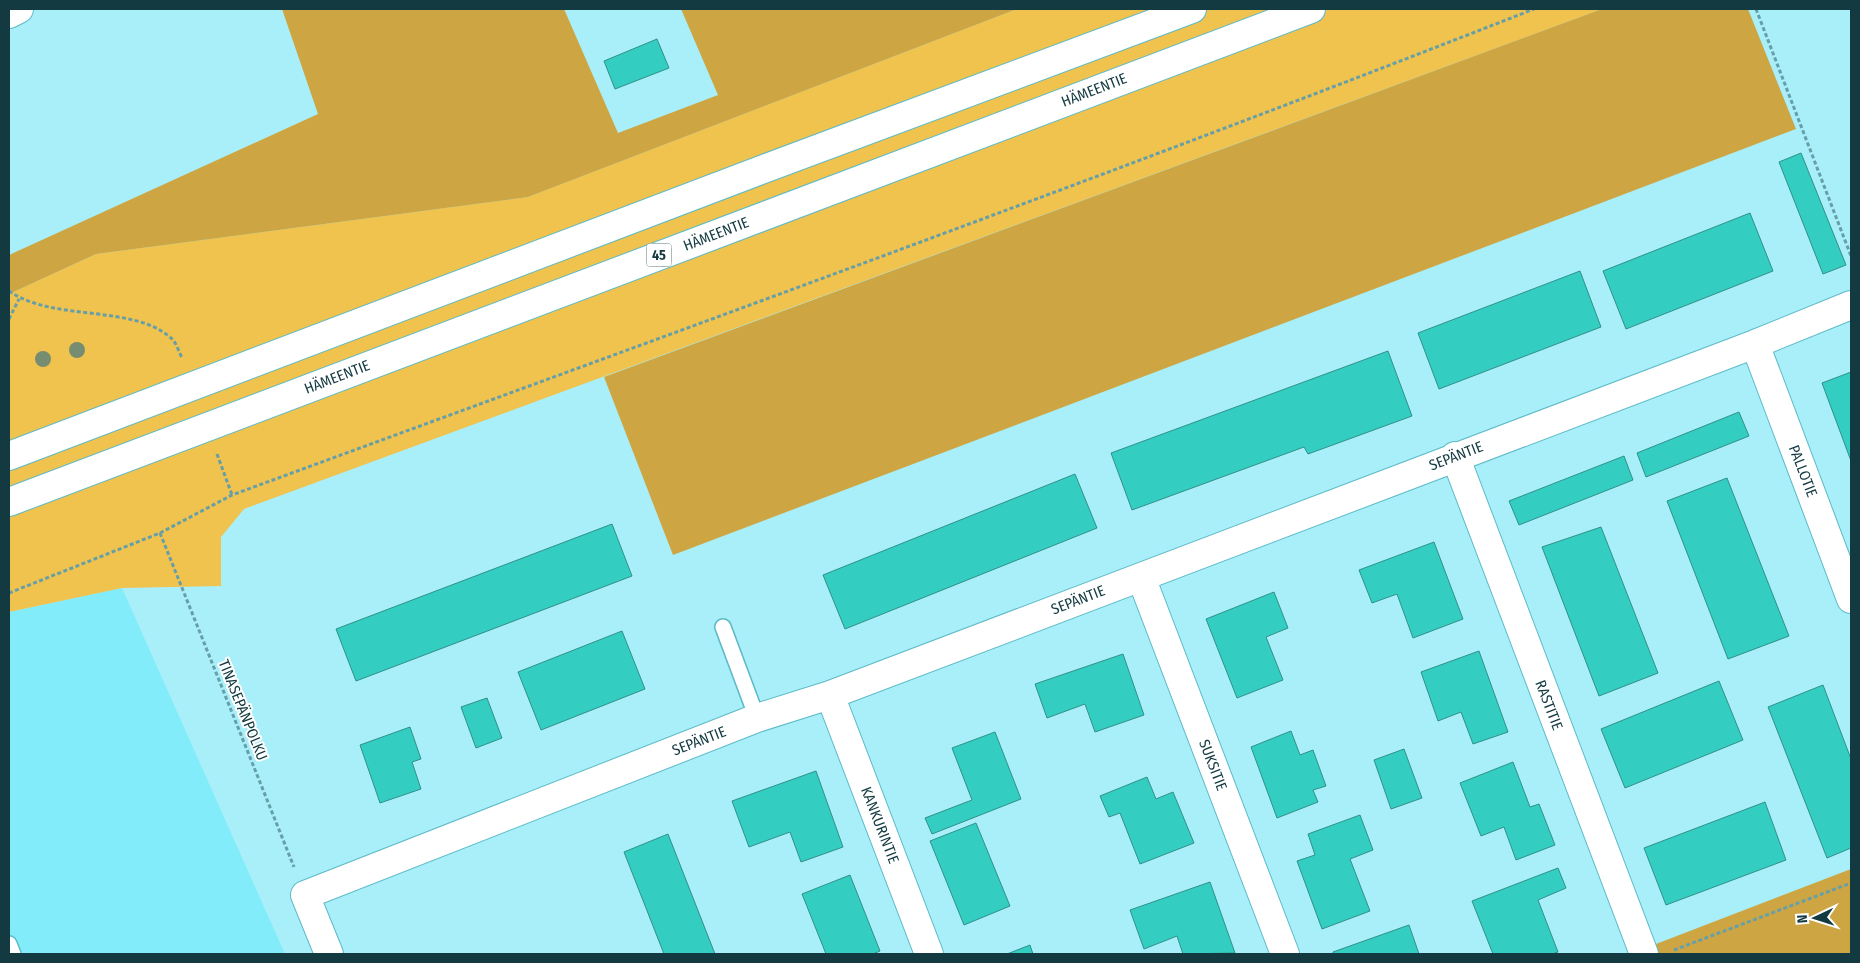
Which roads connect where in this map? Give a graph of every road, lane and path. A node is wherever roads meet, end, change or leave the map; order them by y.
1 (19, 9) edge
2 (1192, 9) edge
3 (1311, 9) edge
4 (1534, 9) edge
5 (1756, 9) edge
6 (9, 14) edge
7 (1851, 256) edge
8 (9, 291) edge
9 (20, 299) junction
10 (1851, 305) edge
11 (9, 319) edge
12 (1755, 344) junction
13 (184, 363) dead end
14 (217, 454) dead end
15 (9, 456) edge
16 (1455, 456) junction
17 (232, 495) junction
18 (9, 502) edge
19 (160, 533) junction
20 (1141, 577) junction
21 (9, 593) edge
22 (1851, 599) edge
23 (722, 627) dead end
24 (830, 695) junction
25 (757, 718) junction
26 (1851, 883) edge
27 (305, 895) junction
28 (9, 944) edge
29 (1672, 951) dead end
30 (14, 954) edge
31 (329, 954) edge
32 (930, 954) edge
33 (1285, 954) edge
34 (1644, 954) edge

1 - 6 street
2 - 15 street
3 - 18 street, HÄMEENTIE / 45
4 - 17 path
5 - 7 path
8 - 9 path
9 - 11 path
9 - 13 path
10 - 12 street, SEPÄNTIE
12 - 16 street, SEPÄNTIE
12 - 22 street, PALLOTIE
14 - 17 path
16 - 20 street, SEPÄNTIE
16 - 34 street, RASTITIE
17 - 19 path
19 - 21 path
19 - 27 path, TINASEPÄNPOLKU
20 - 24 street, SEPÄNTIE
20 - 33 street, SUKSITIE
23 - 25 lane
24 - 25 street, SEPÄNTIE
24 - 32 street, KANKURINTIE
25 - 27 street, SEPÄNTIE
26 - 29 path
27 - 31 street
28 - 30 lane

